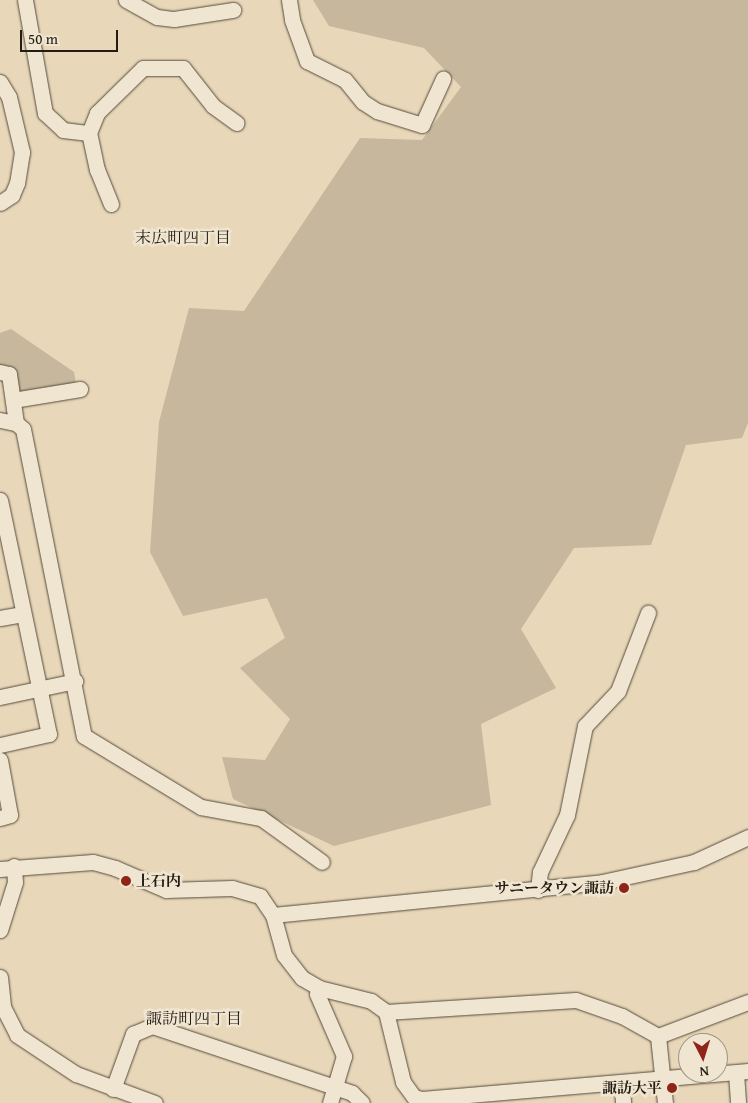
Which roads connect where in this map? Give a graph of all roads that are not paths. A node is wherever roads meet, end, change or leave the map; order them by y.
1 (25, 0) edge
2 (126, 0) edge
3 (289, 0) edge
4 (233, 10) dead end
5 (443, 79) dead end
6 (0, 82) edge
7 (236, 123) dead end
8 (89, 133) junction
9 (0, 203) edge
10 (111, 204) dead end
11 (0, 372) edge
12 (80, 388) dead end
13 (13, 400) junction
14 (0, 420) edge
15 (16, 423) junction
16 (0, 500) edge
17 (648, 613) dead end
18 (23, 614) junction
19 (0, 618) edge
20 (76, 682) junction
21 (40, 689) junction
22 (0, 698) edge
23 (0, 745) edge
24 (0, 760) edge
25 (0, 818) edge
26 (748, 837) edge
27 (322, 862) dead end
28 (7, 868) edge
29 (538, 890) junction
30 (272, 915) junction
31 (0, 930) edge
32 (0, 977) edge
33 (319, 988) junction
34 (748, 1002) edge
35 (386, 1012) junction
36 (658, 1036) junction
37 (742, 1072) edge
38 (663, 1079) junction
39 (622, 1083) junction
40 (113, 1089) junction
41 (332, 1096) edge
42 (550, 1096) edge
43 (520, 1097) edge
44 (155, 1103) edge
45 (362, 1103) edge
46 (623, 1103) edge
47 (665, 1103) edge
48 (738, 1103) edge

1 - 8 street
2 - 4 street
3 - 5 street
6 - 9 street
7 - 8 street
8 - 10 street
11 - 13 street
12 - 13 street
13 - 15 street
14 - 15 street
15 - 20 street
16 - 18 street
17 - 29 street
18 - 19 street
18 - 21 street
20 - 21 street
20 - 27 street
21 - 22 street
21 - 23 street
24 - 25 street
26 - 29 street
28 - 30 street
28 - 31 street
29 - 30 street
30 - 33 street
32 - 40 street
33 - 35 street
33 - 41 street
34 - 36 street
35 - 36 street
35 - 43 street
36 - 38 street
37 - 38 street
37 - 48 street
38 - 39 street
38 - 47 street
39 - 42 street
39 - 46 street
40 - 41 street
40 - 44 street
41 - 45 street
42 - 43 street

